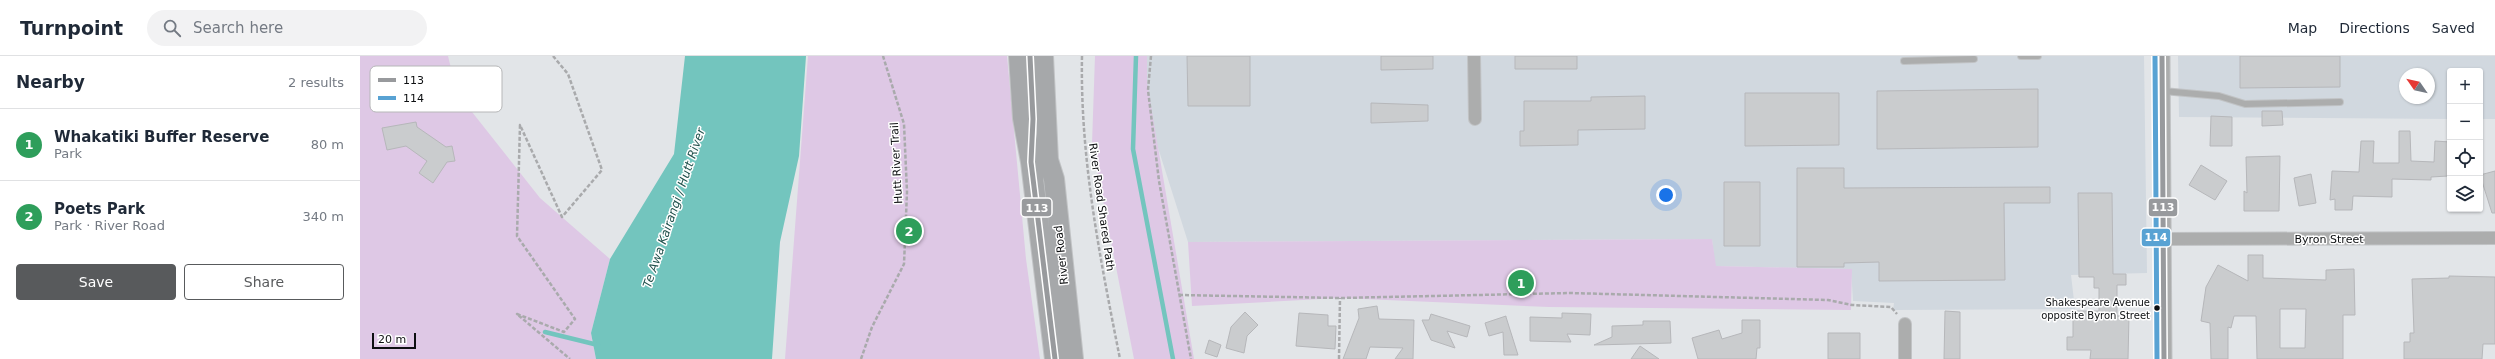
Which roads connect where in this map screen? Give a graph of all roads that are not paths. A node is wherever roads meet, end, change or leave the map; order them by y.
1 (1019, 56) edge
2 (1030, 56) edge
3 (1043, 56) edge
4 (1052, 56) edge
5 (1474, 56) edge
6 (2021, 56) edge
7 (2038, 56) edge
8 (2162, 56) edge
9 (1974, 59) dead end
10 (1904, 61) dead end
11 (2163, 91) junction
12 (2340, 102) dead end
13 (1475, 119) dead end
14 (1031, 162) junction
15 (1054, 179) junction
16 (2495, 238) edge
17 (2163, 239) junction
18 (1905, 324) road end
19 (1054, 359) edge
20 (1072, 359) edge
21 (1905, 359) edge
22 (2164, 359) edge

1 - 14 highway, River Road
2 - 14 highway
3 - 15 highway, River Road
4 - 15 highway
5 - 13 street
6 - 7 lane
8 - 11 street
9 - 10 lane
11 - 12 lane
11 - 17 street
14 - 19 highway, River Road
15 - 20 highway, River Road
16 - 17 street, Byron Street
17 - 22 street
18 - 21 street

